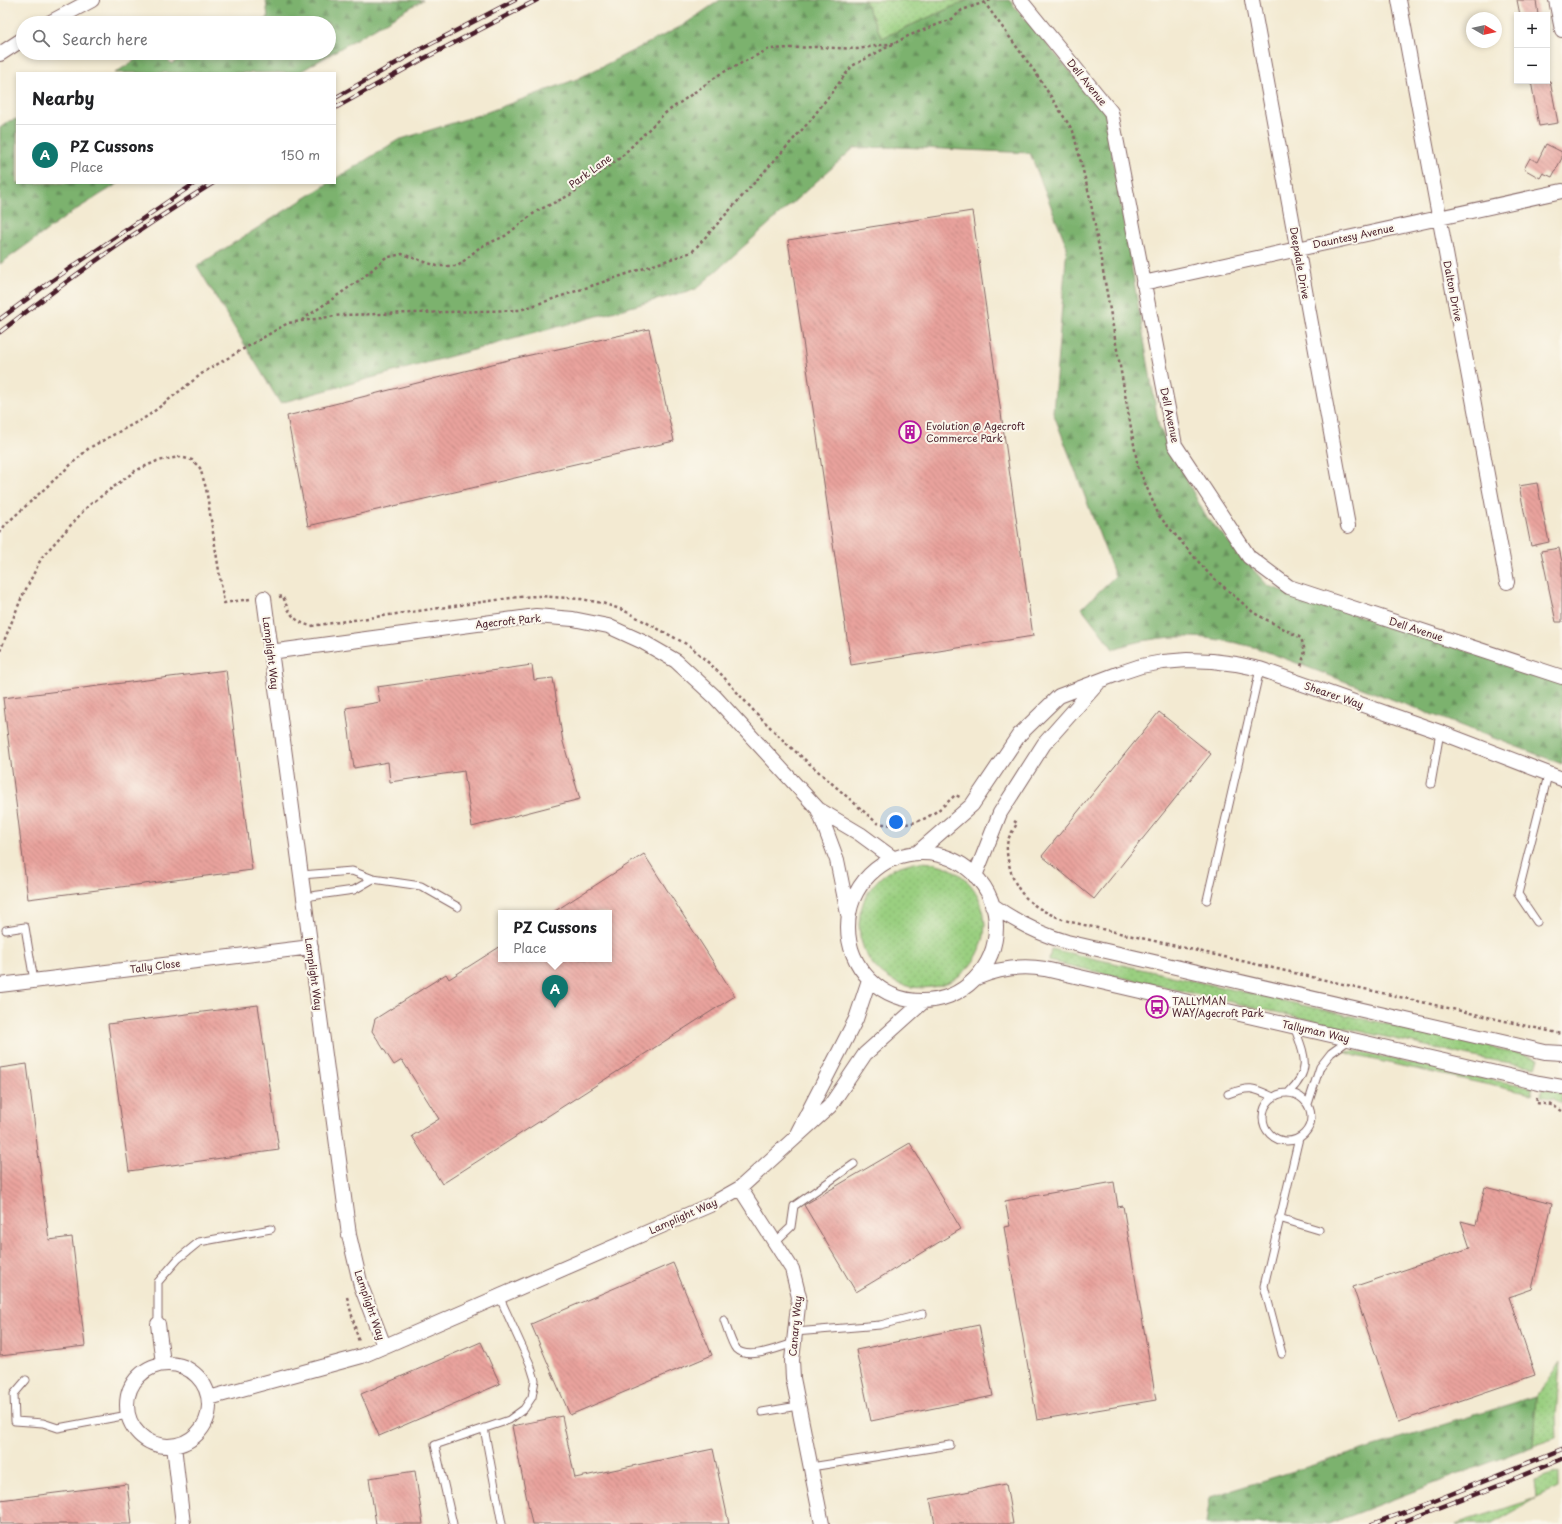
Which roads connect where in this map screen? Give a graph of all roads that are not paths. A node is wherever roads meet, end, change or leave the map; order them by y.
1 (92, 0) edge
2 (1020, 0) edge
3 (1252, 0) edge
4 (1399, 0) edge
5 (1556, 0) edge
6 (62, 16) edge
7 (1562, 30) edge
8 (16, 44) edge
9 (0, 54) edge
10 (1562, 191) edge
11 (1439, 218) junction
12 (1297, 248) junction
13 (1143, 283) junction
14 (1348, 526) dead end
15 (1507, 582) dead end
16 (264, 598) road end
17 (270, 652) junction
18 (1260, 669) junction
19 (1562, 677) edge
20 (1099, 681) junction
21 (1440, 732) junction
22 (1548, 774) junction
23 (1562, 779) edge
24 (1431, 784) dead end
25 (818, 809) junction
26 (917, 853) junction
27 (894, 858) junction
28 (301, 875) junction
29 (975, 876) junction
30 (372, 879) junction
31 (304, 897) junction
32 (1206, 900) dead end
33 (992, 905) junction
34 (458, 907) dead end
35 (848, 915) junction
36 (1537, 922) dead end
37 (6, 930) dead end
38 (310, 947) junction
39 (976, 978) junction
40 (869, 980) junction
41 (34, 981) junction
42 (0, 985) edge
43 (924, 1002) junction
44 (1294, 1026) junction
45 (1351, 1039) junction
46 (1562, 1053) edge
47 (1562, 1086) edge
48 (1289, 1092) junction
49 (1228, 1094) dead end
50 (1273, 1097) junction
51 (1308, 1104) junction
52 (1299, 1138) junction
53 (793, 1141) junction
54 (854, 1164) dead end
55 (740, 1188) junction
56 (1279, 1218) junction
57 (271, 1229) dead end
58 (1319, 1230) dead end
59 (775, 1242) junction
60 (499, 1296) junction
61 (923, 1314) dead end
62 (724, 1320) dead end
63 (158, 1324) joint
64 (794, 1337) junction
65 (384, 1346) junction
66 (1282, 1354) dead end
67 (163, 1363) junction
68 (26, 1380) dead end
69 (209, 1398) junction
70 (798, 1406) junction
71 (762, 1412) dead end
72 (128, 1415) junction
73 (484, 1428) junction
74 (950, 1445) dead end
75 (174, 1446) junction
76 (810, 1467) junction
77 (183, 1524) edge
78 (453, 1524) edge
79 (502, 1524) edge
80 (822, 1524) edge

1 - 6 street
2 - 13 street, Dell Avenue
3 - 12 street, Deepdale Drive
4 - 11 street, Dalton Drive
5 - 7 street
8 - 9 street
10 - 11 street, Dauntesy Avenue
11 - 12 street, Dauntesy Avenue
11 - 15 street, Dalton Drive
12 - 13 street, Dauntesy Avenue
12 - 14 street, Deepdale Drive
13 - 19 street, Dell Avenue
16 - 17 street, Lamplight Way
17 - 25 street, Agecroft Park
17 - 28 street, Lamplight Way
18 - 20 street, Shearer Way
18 - 21 street, Shearer Way
18 - 32 lane
20 - 26 street, Shearer Way
20 - 29 street
21 - 22 street, Shearer Way
21 - 24 lane
22 - 23 street, Shearer Way
22 - 36 lane
25 - 27 street
25 - 35 street
26 - 27 street
26 - 29 street
27 - 35 street
28 - 30 lane
28 - 31 street, Lamplight Way
29 - 33 street
30 - 31 lane
30 - 34 lane
31 - 38 street, Lamplight Way
33 - 39 street
33 - 46 street
35 - 40 street
37 - 41 lane
38 - 41 street, Tally Close
38 - 65 street, Lamplight Way
39 - 43 street
39 - 44 street, Tallyman Way
40 - 43 street
40 - 53 street
41 - 42 street, Tally Close
43 - 53 street, Lamplight Way
44 - 45 street, Tallyman Way
44 - 48 lane
45 - 47 street, Tallyman Way
45 - 51 lane
48 - 50 lane
48 - 51 lane
49 - 50 lane
50 - 52 lane
51 - 52 lane
52 - 56 lane
53 - 55 street, Lamplight Way
54 - 59 lane
55 - 59 street, Canary Way
55 - 60 street, Lamplight Way
56 - 58 lane
56 - 66 lane
57 - 63 lane
59 - 64 street, Canary Way
60 - 65 street, Lamplight Way
60 - 73 lane
61 - 64 lane
62 - 64 lane
63 - 67 street
64 - 70 street, Canary Way
65 - 69 street, Lamplight Way
67 - 69 street
67 - 72 street
68 - 72 lane
69 - 75 street
70 - 71 lane
70 - 76 street, Canary Way
72 - 75 street
73 - 78 lane
73 - 79 lane
74 - 76 lane
75 - 77 street
76 - 80 street, Canary Way

